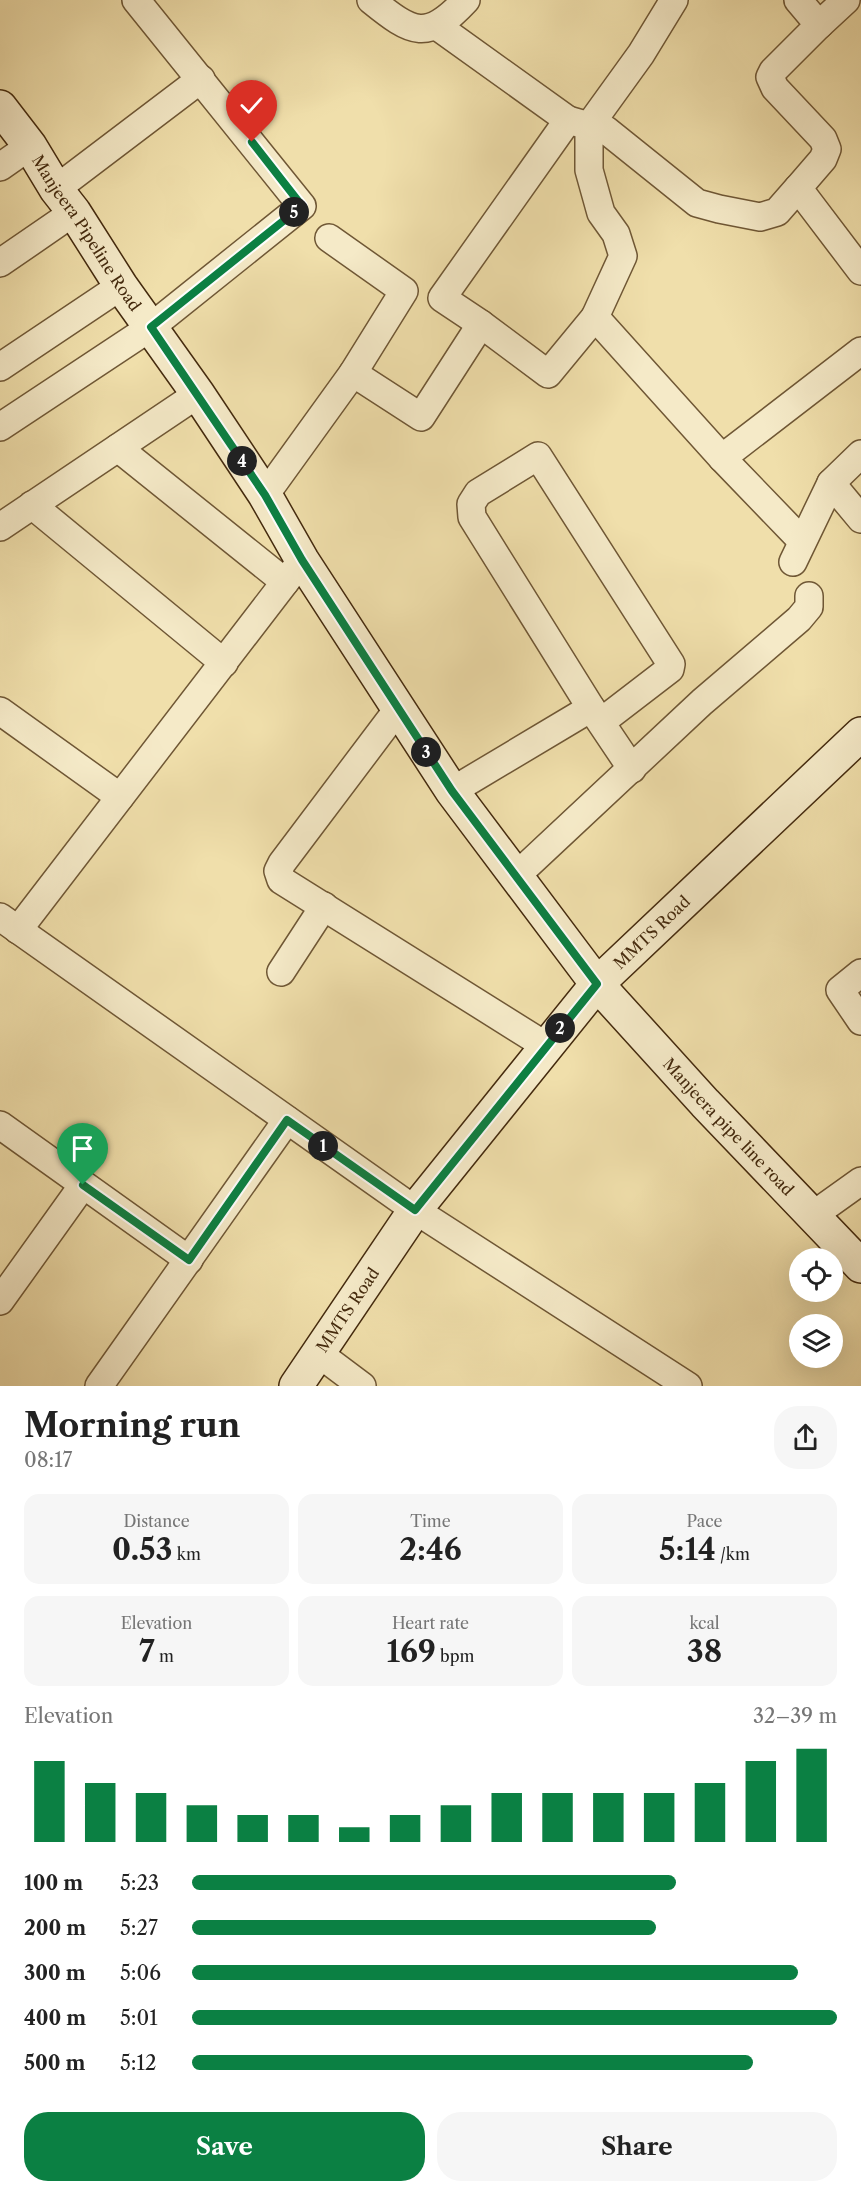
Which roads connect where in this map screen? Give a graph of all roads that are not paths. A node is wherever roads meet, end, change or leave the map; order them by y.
1 (136, 0) edge
2 (371, 0) edge
3 (466, 0) edge
4 (674, 0) edge
5 (798, 0) edge
6 (846, 0) edge
7 (819, 24) junction
8 (437, 26) junction
9 (201, 79) junction
10 (0, 108) edge
11 (579, 123) junction
12 (30, 146) junction
13 (0, 167) edge
14 (798, 188) junction
15 (65, 200) junction
16 (329, 238) dead end
17 (0, 263) edge
18 (861, 271) edge
19 (121, 286) junction
20 (595, 317) junction
21 (481, 324) junction
22 (151, 327) junction
23 (861, 351) edge
24 (0, 367) edge
25 (353, 373) junction
26 (198, 394) junction
27 (0, 427) edge
28 (118, 448) junction
29 (861, 454) edge
30 (722, 458) junction
31 (831, 483) junction
32 (265, 495) junction
33 (32, 505) junction
34 (861, 519) edge
35 (0, 527) edge
36 (293, 571) junction
37 (810, 596) dead end
38 (224, 663) junction
39 (399, 709) junction
40 (0, 711) edge
41 (596, 715) junction
42 (861, 734) edge
43 (632, 769) junction
44 (452, 791) junction
45 (120, 797) junction
46 (516, 876) junction
47 (324, 906) junction
48 (9, 924) edge
49 (281, 972) dead end
50 (861, 973) edge
51 (597, 984) junction
52 (861, 1021) edge
53 (546, 1046) junction
54 (287, 1120) junction
55 (0, 1125) edge
56 (861, 1181) edge
57 (83, 1185) junction
58 (415, 1210) junction
59 (812, 1216) junction
60 (189, 1260) junction
61 (861, 1266) edge
62 (0, 1301) edge
63 (318, 1353) junction
64 (99, 1386) edge
65 (296, 1386) edge
66 (362, 1386) edge
67 (688, 1386) edge

1 - 9 street
2 - 8 street
3 - 8 street
4 - 11 street
5 - 7 street
6 - 7 street
7 - 14 street
8 - 11 street
9 - 15 street
9 - 22 street
10 - 12 street, Manjeera Pipeline Road
11 - 14 street
11 - 20 street
11 - 21 street
12 - 13 street
12 - 15 street, Manjeera Pipeline Road
14 - 18 street
15 - 17 street
15 - 19 street, Manjeera Pipeline Road
16 - 25 street
19 - 22 street, Manjeera Pipeline Road
19 - 24 street
20 - 21 street
20 - 30 street
21 - 25 street
22 - 26 street, Manjeera Pipeline Road
22 - 27 street
23 - 30 street
25 - 32 street
26 - 28 street
26 - 32 street, Manjeera Pipeline Road
28 - 33 street
28 - 36 street
29 - 31 street
30 - 31 street
31 - 34 street
32 - 36 street, Manjeera Pipeline Road
33 - 35 street
33 - 38 street
36 - 38 street
36 - 39 street, Manjeera Pipeline Road
37 - 43 street
38 - 45 street
39 - 44 street, Manjeera Pipeline Road
39 - 47 street
40 - 45 street
41 - 41 street
41 - 43 street
41 - 44 street
42 - 51 street, MMTS Road
43 - 46 street
44 - 46 street, Manjeera Pipeline Road
45 - 48 street
46 - 51 street, Manjeera Pipeline Road
47 - 49 street
47 - 53 street
48 - 54 street
50 - 52 street
51 - 53 street, MMTS Road
51 - 59 street, Manjeera pipe line road
53 - 58 street, MMTS Road
54 - 58 street
54 - 60 street
55 - 57 street
56 - 59 street
57 - 60 street
57 - 62 street
58 - 63 street, MMTS Road
58 - 67 street
59 - 61 street, Manjeera pipe line road
60 - 64 street
63 - 65 street, MMTS Road
63 - 66 street

